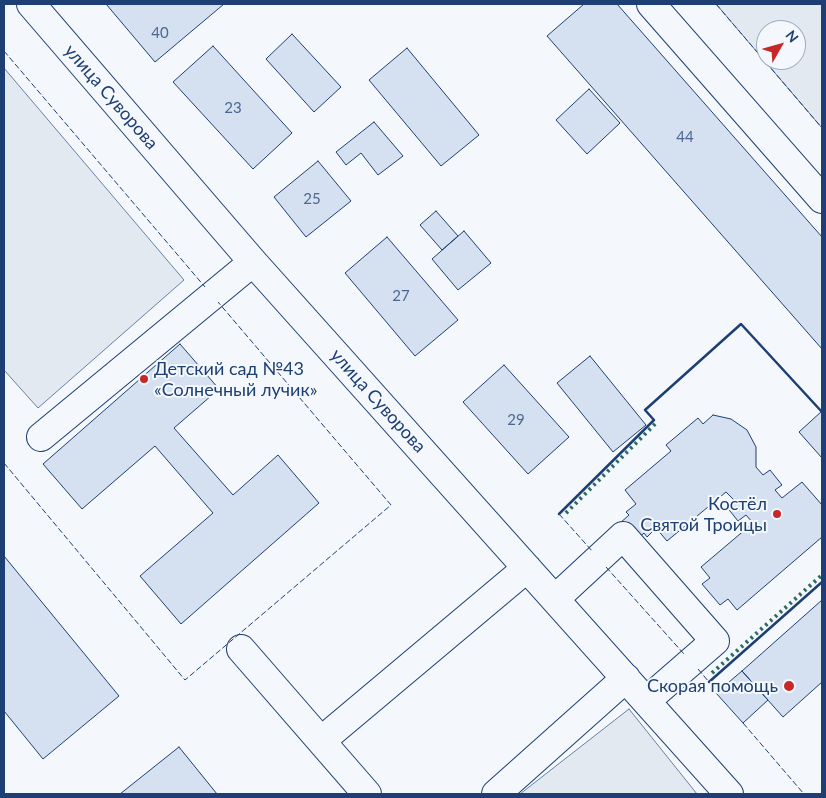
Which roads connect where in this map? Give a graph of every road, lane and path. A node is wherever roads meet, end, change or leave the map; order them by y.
1 (31, 4) edge
2 (652, 4) edge
3 (822, 199) edge
4 (253, 262) junction
5 (41, 437) dead end
6 (528, 568) junction
7 (555, 599) junction
8 (241, 648) dead end
9 (626, 678) junction
10 (646, 701) junction
11 (321, 741) junction
12 (367, 794) edge
13 (496, 794) edge
14 (729, 794) edge

1 - 4 street, улица Суворова
2 - 3 street
4 - 5 street
4 - 6 street, улица Суворова
6 - 7 street, улица Суворова
6 - 11 street
7 - 9 street, улица Суворова
7 - 10 street
8 - 11 street
9 - 10 street, улица Суворова
9 - 13 street
10 - 14 street, улица Суворова
11 - 12 street

